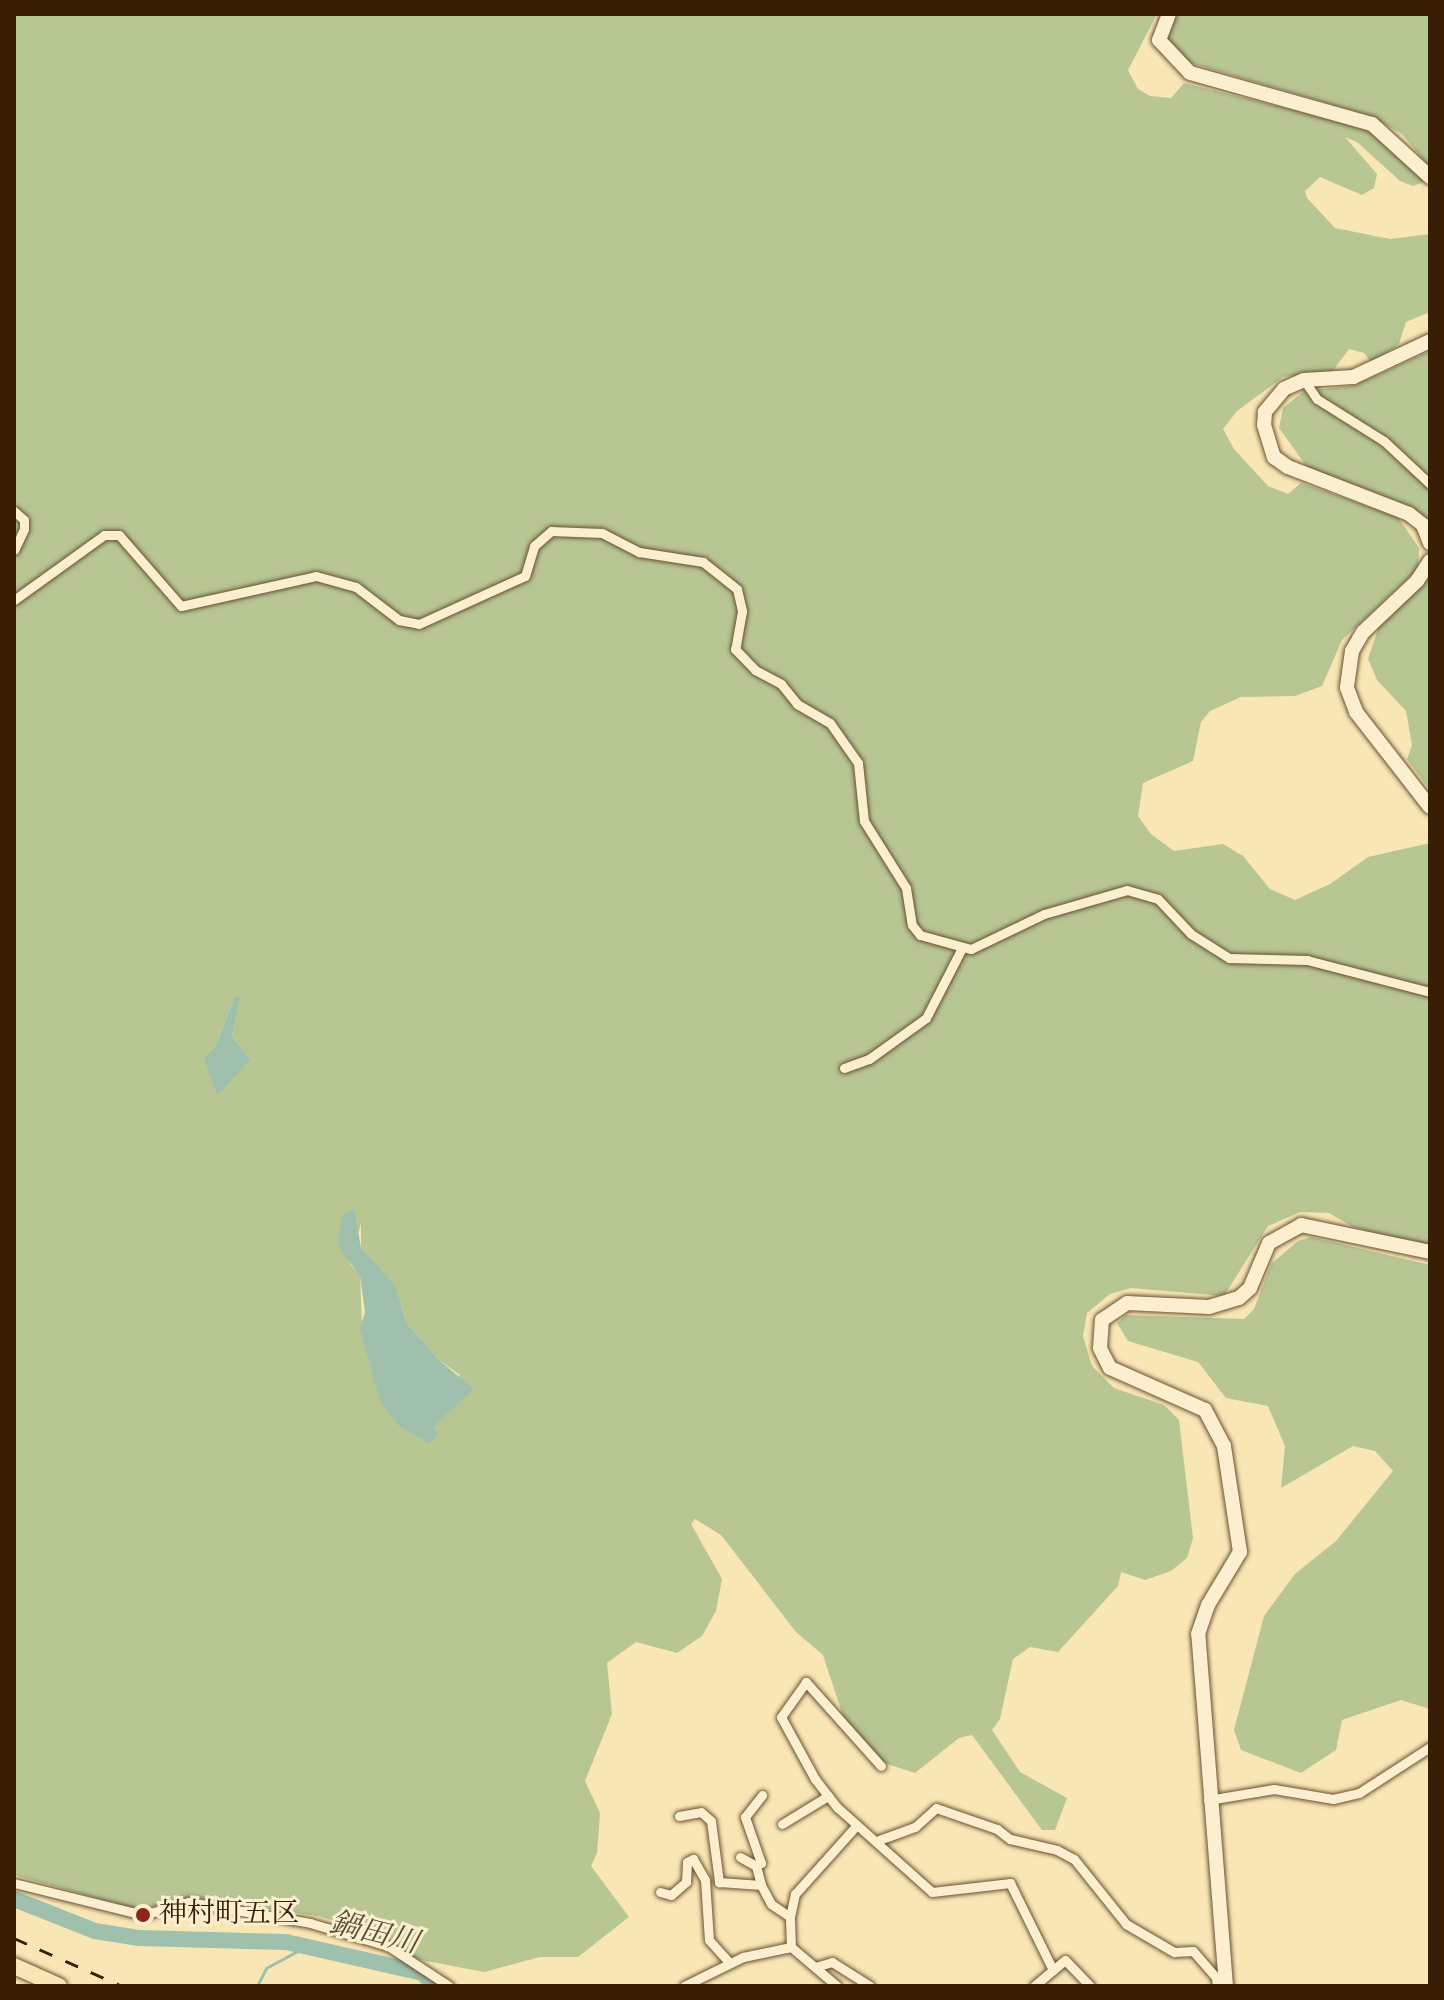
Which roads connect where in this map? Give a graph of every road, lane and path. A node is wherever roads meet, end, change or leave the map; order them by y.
1 (1169, 14) edge
2 (1430, 177) edge
3 (1430, 341) edge
4 (1304, 380) junction
5 (1430, 484) edge
6 (14, 511) edge
7 (1430, 543) edge
8 (14, 550) edge
9 (1430, 561) edge
10 (14, 600) edge
11 (1430, 807) edge
12 (961, 950) junction
13 (1430, 992) edge
14 (844, 1068) dead end
15 (1430, 1252) edge
16 (1430, 1747) edge
17 (881, 1766) dead end
18 (762, 1795) dead end
19 (828, 1796) junction
20 (1208, 1800) junction
21 (679, 1816) dead end
22 (782, 1824) dead end
23 (856, 1826) junction
24 (879, 1840) junction
25 (740, 1857) dead end
26 (756, 1866) junction
27 (705, 1880) junction
28 (719, 1882) junction
29 (14, 1883) edge
30 (761, 1885) junction
31 (660, 1892) dead end
32 (790, 1917) junction
33 (791, 1947) junction
34 (729, 1962) junction
35 (14, 1966) edge
36 (815, 1967) junction
37 (1053, 1970) junction
38 (32, 1981) edge
39 (59, 1986) edge
40 (449, 1986) edge
41 (684, 1986) edge
42 (837, 1986) edge
43 (868, 1986) edge
44 (1034, 1986) edge
45 (1090, 1986) edge
46 (1217, 1986) edge
47 (1226, 1986) edge

1 - 2 street
3 - 4 street
4 - 5 street
4 - 7 street
6 - 8 street
9 - 11 street
10 - 12 street
12 - 13 street
12 - 14 street
15 - 20 street
16 - 20 street
17 - 19 street
18 - 26 street
19 - 22 street
19 - 23 street
20 - 47 street
21 - 28 street
23 - 24 street
23 - 32 street
24 - 37 street
24 - 46 street
25 - 26 street
26 - 30 street
27 - 28 street
27 - 31 street
27 - 34 street
28 - 30 street
29 - 40 street
30 - 32 street
32 - 33 street
33 - 34 street
33 - 36 street
34 - 41 street
35 - 38 highway
36 - 42 street
36 - 43 street
37 - 44 street
37 - 45 street
38 - 39 highway

